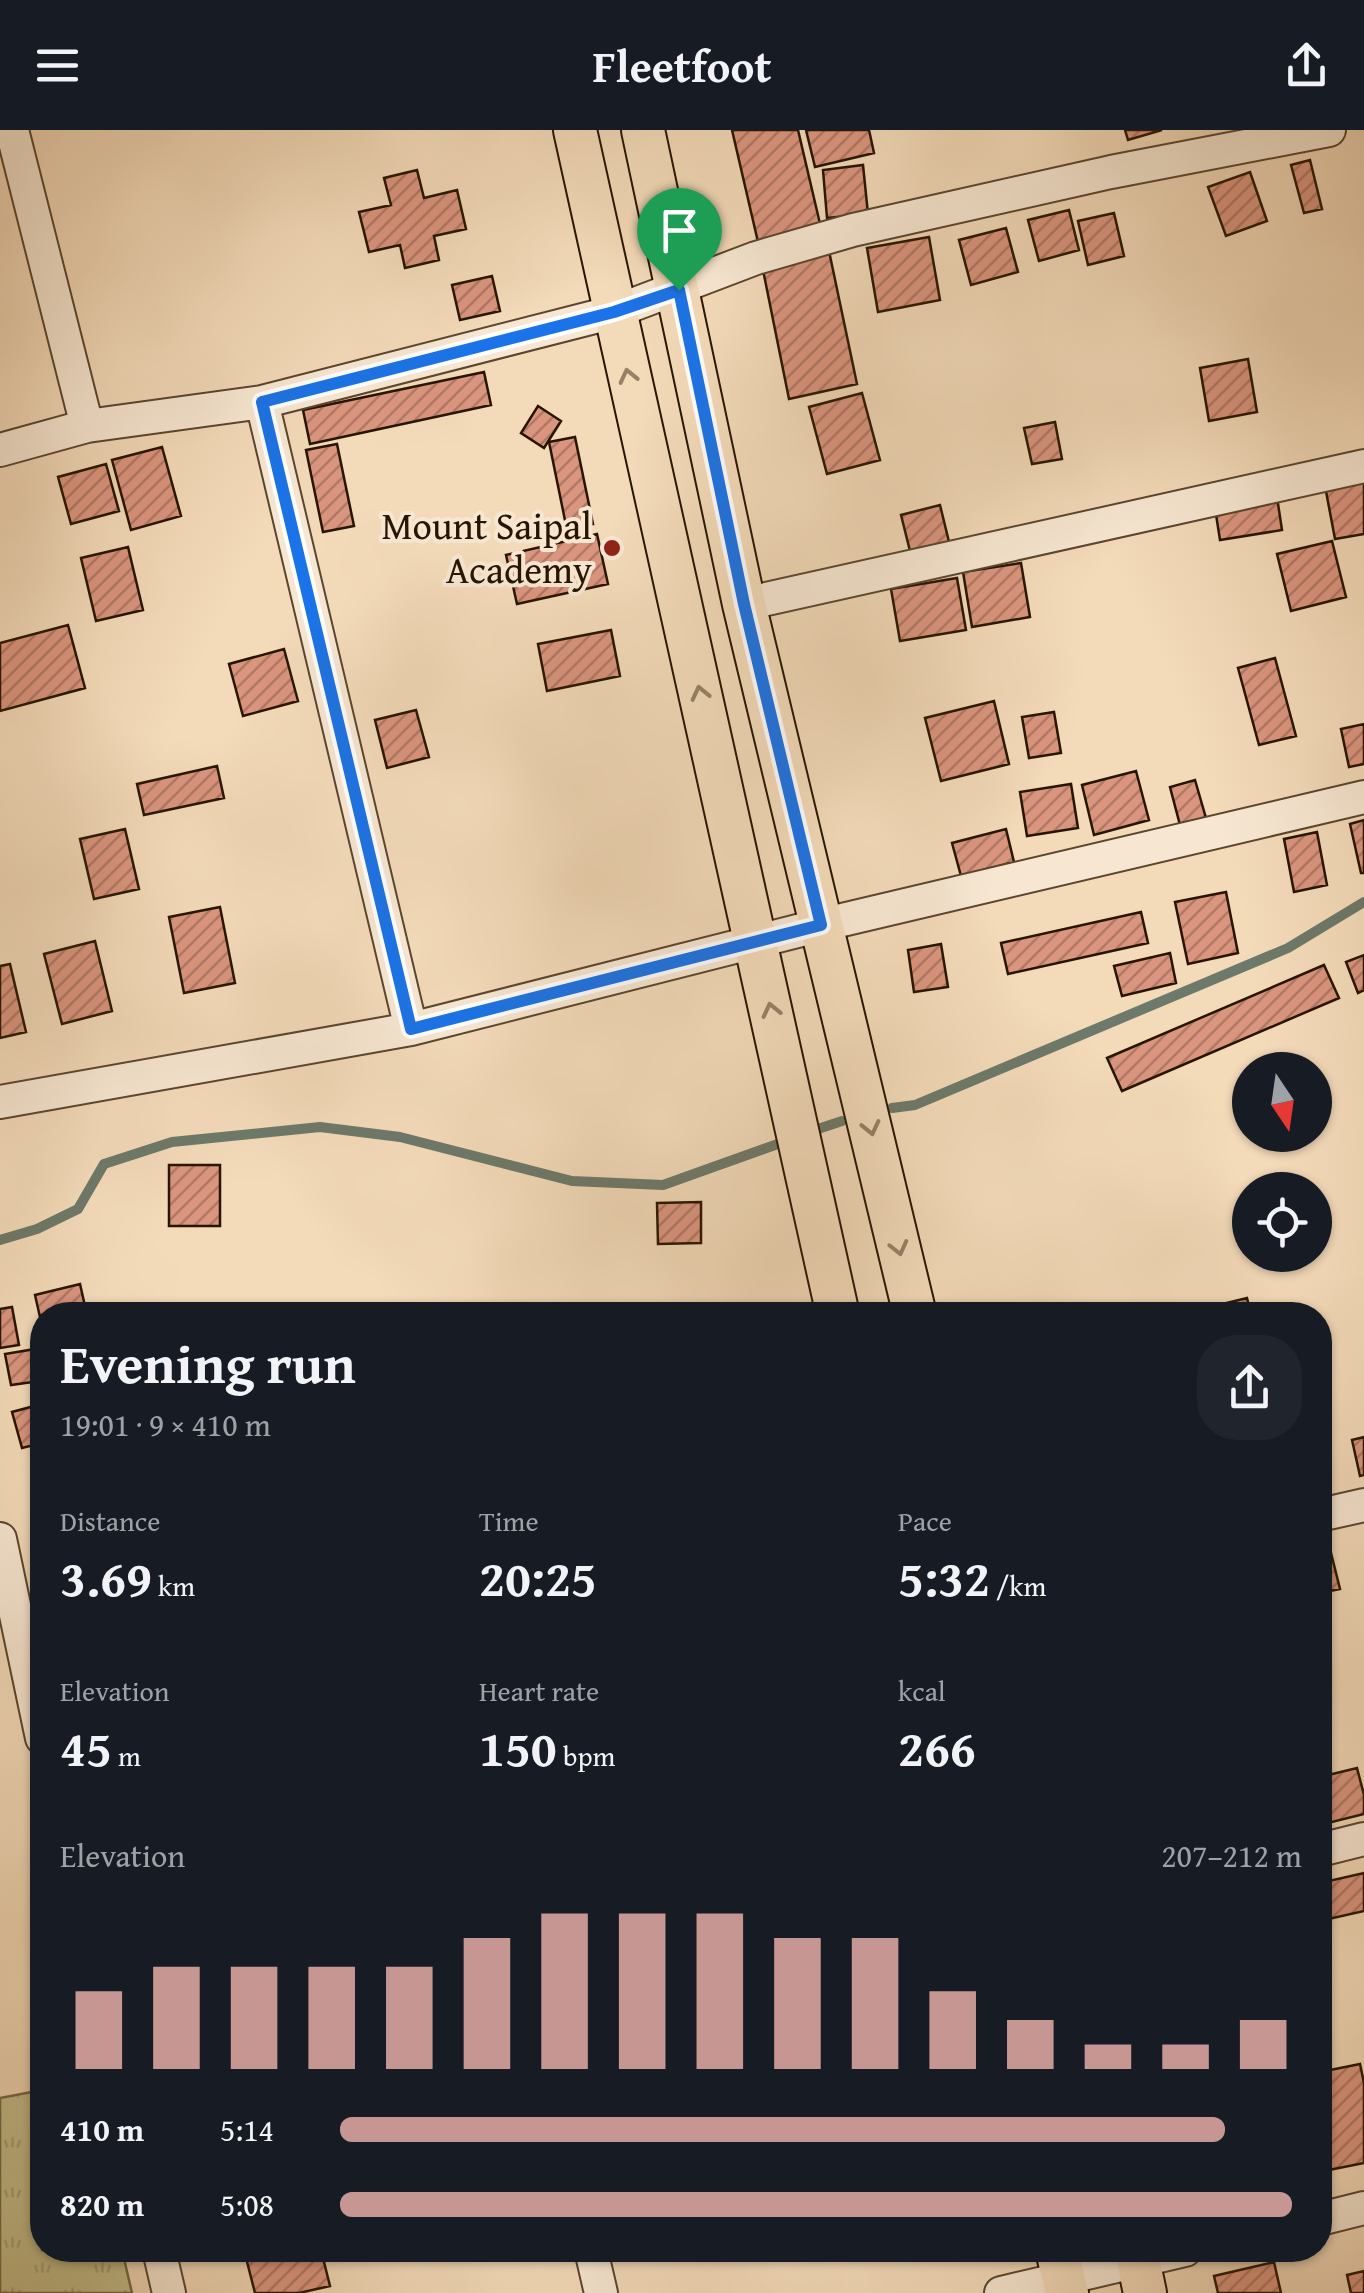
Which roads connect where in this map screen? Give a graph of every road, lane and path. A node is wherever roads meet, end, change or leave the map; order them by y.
1 (12, 130) edge
2 (575, 130) edge
3 (643, 130) edge
4 (1329, 130) edge
5 (679, 290) junction
6 (614, 312) junction
7 (262, 402) junction
8 (88, 426) junction
9 (0, 450) edge
10 (1364, 466) edge
11 (744, 604) junction
12 (1364, 798) edge
13 (821, 925) junction
14 (756, 941) junction
15 (411, 1029) junction
16 (0, 1102) edge
17 (835, 1302) edge
18 (912, 1302) edge
19 (1364, 1505) edge
20 (1332, 1513) edge
21 (0, 1539) edge
22 (30, 1654) edge
23 (1364, 1840) edge
24 (1332, 1847) edge
25 (1364, 2208) edge
26 (1332, 2215) edge
27 (162, 2262) edge
28 (594, 2262) edge
29 (1140, 2268) edge
30 (1062, 2274) edge
31 (168, 2293) edge
32 (601, 2293) edge
33 (1000, 2293) edge

1 - 8 street
2 - 6 main road
3 - 5 main road
4 - 5 street
5 - 6 street
5 - 11 main road
6 - 7 street
14 -> 6 main road
7 - 8 street
7 - 15 street
8 - 9 street
10 - 11 street
11 - 13 main road
12 - 13 street
13 - 14 street
13 -> 18 main road
14 - 15 street
17 -> 14 main road
15 - 16 street
19 - 20 street
21 - 22 street
23 - 24 street
25 - 26 street
27 - 31 street
28 - 32 street
29 - 30 street
30 - 33 street

